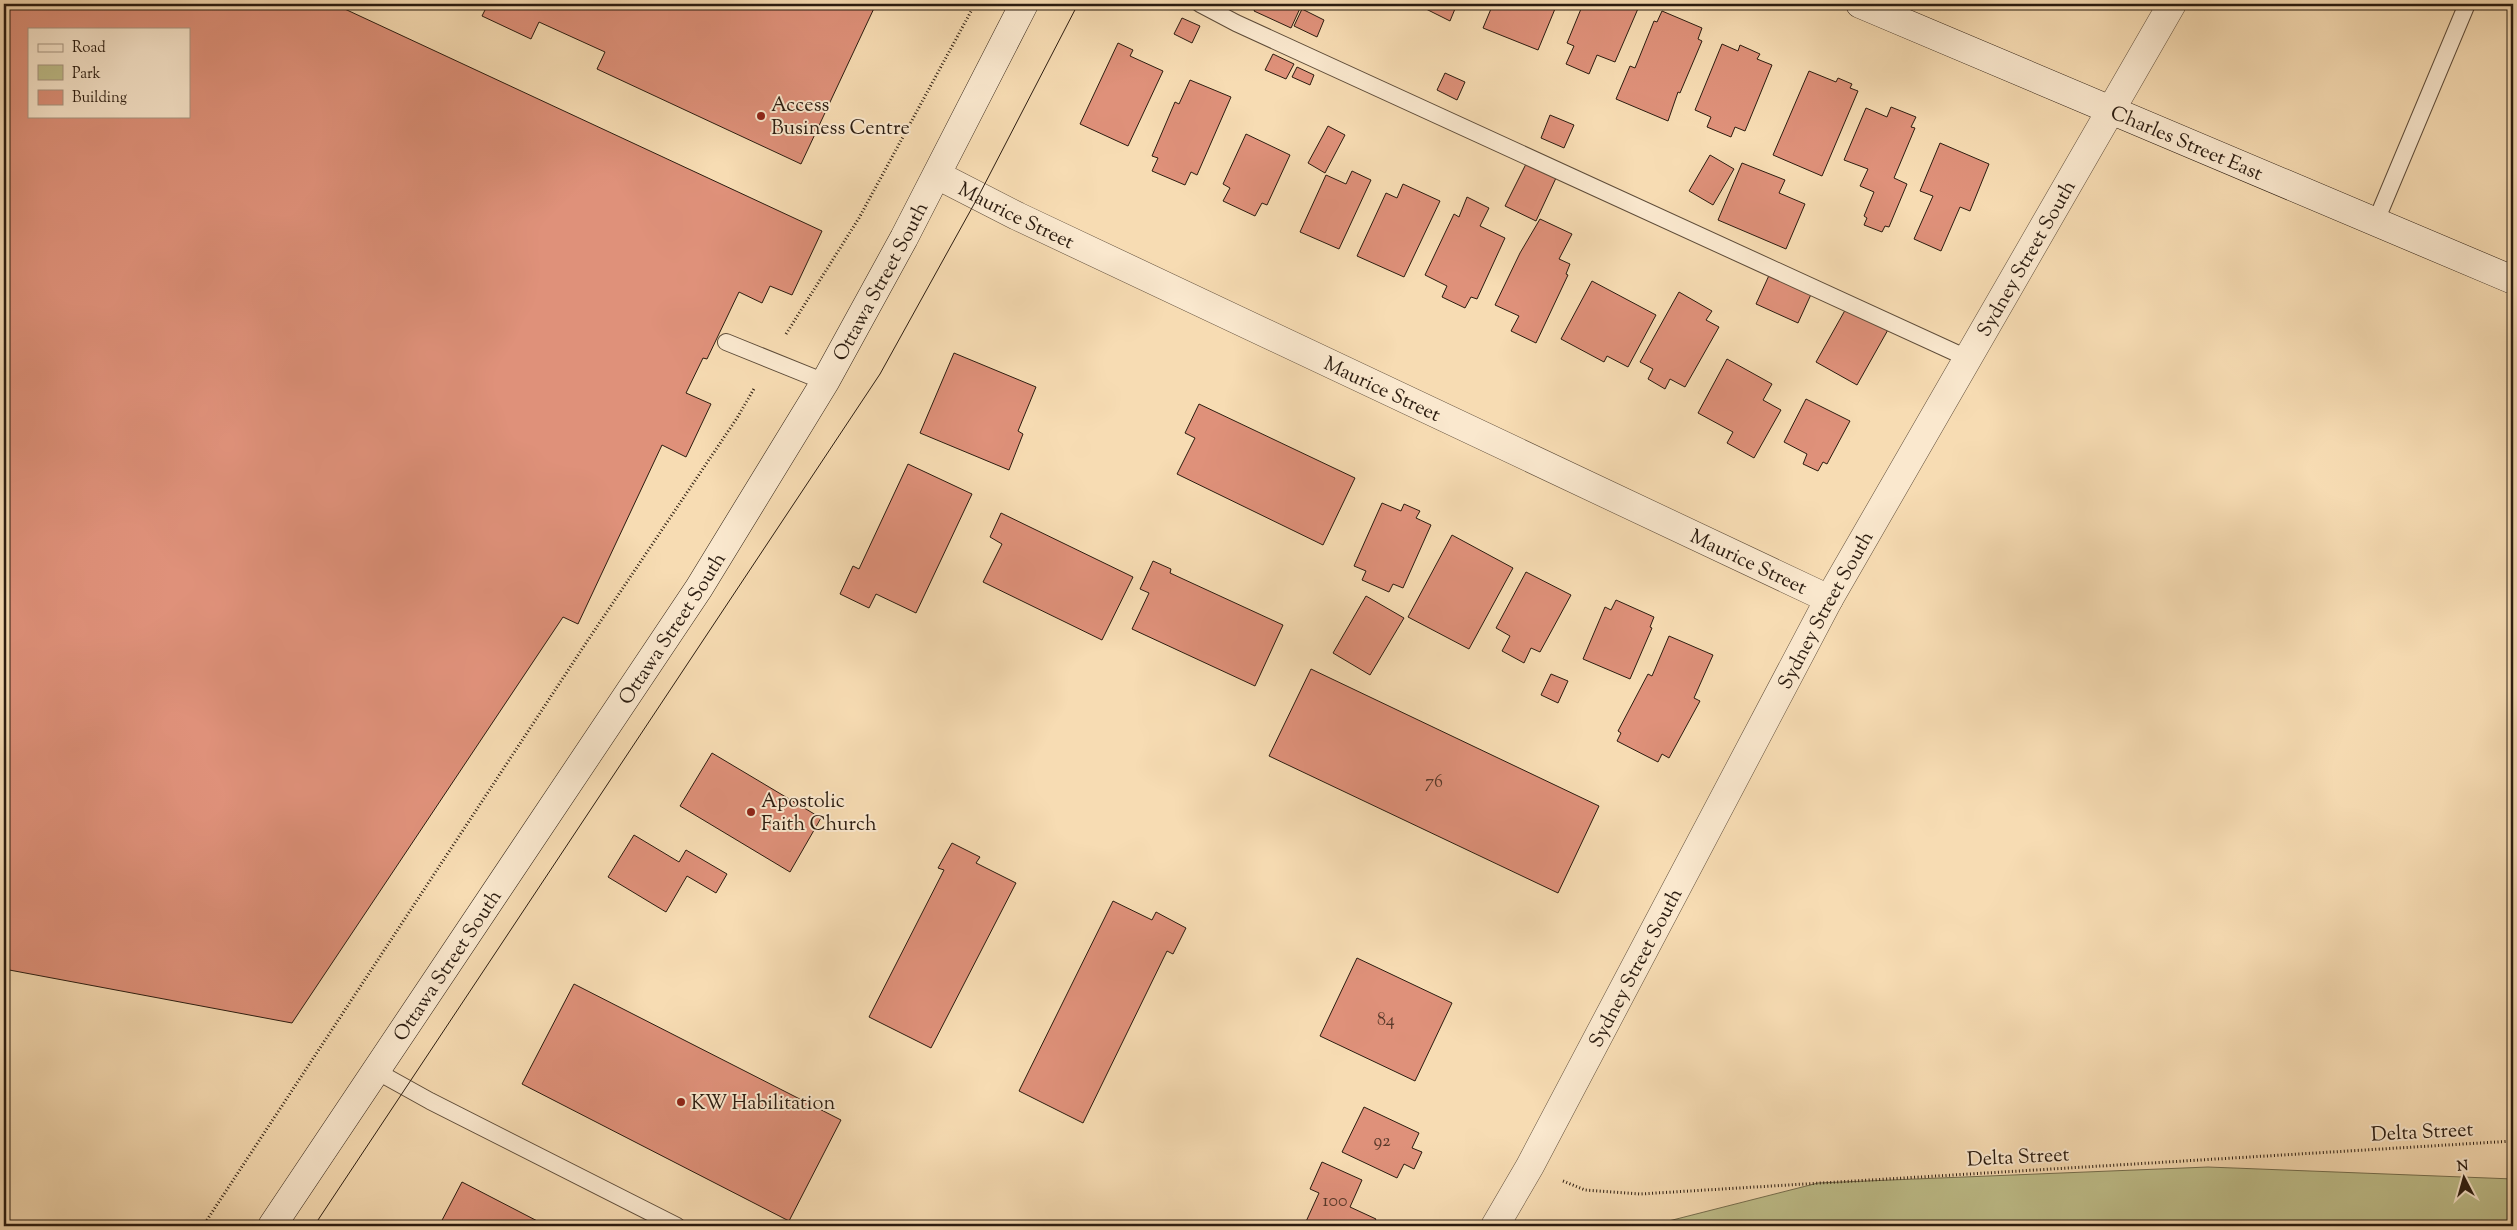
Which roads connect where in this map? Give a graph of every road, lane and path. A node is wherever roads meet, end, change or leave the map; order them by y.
1 (975, 4) edge
2 (1024, 4) edge
3 (1200, 4) edge
4 (1860, 4) edge
5 (2172, 4) edge
6 (2467, 4) edge
7 (2109, 110) junction
8 (937, 175) junction
9 (2376, 221) junction
10 (2513, 280) edge
11 (726, 342) dead end
12 (1966, 358) junction
13 (770, 360) junction
14 (824, 382) junction
15 (1829, 599) junction
16 (376, 1071) junction
17 (2513, 1141) edge
18 (1530, 1166) junction
19 (203, 1226) edge
20 (272, 1226) edge
21 (678, 1226) edge
22 (1495, 1226) edge

1 - 13 path
2 - 8 street, Ottawa Street South
3 - 12 lane
4 - 7 street, Charles Street East
5 - 7 street, Sydney Street South
6 - 9 lane
7 - 9 street, Charles Street East
7 - 12 street, Sydney Street South
8 - 14 street, Ottawa Street South
8 - 15 street, Maurice Street
9 - 10 street, Charles Street East
11 - 13 lane
12 - 15 street, Sydney Street South
13 - 14 lane
13 - 19 path
14 - 16 street, Ottawa Street South
15 - 18 street, Sydney Street South
16 - 20 street, Ottawa Street South
16 - 21 lane
17 - 18 path, Delta Street
18 - 22 street, Sydney Street South

